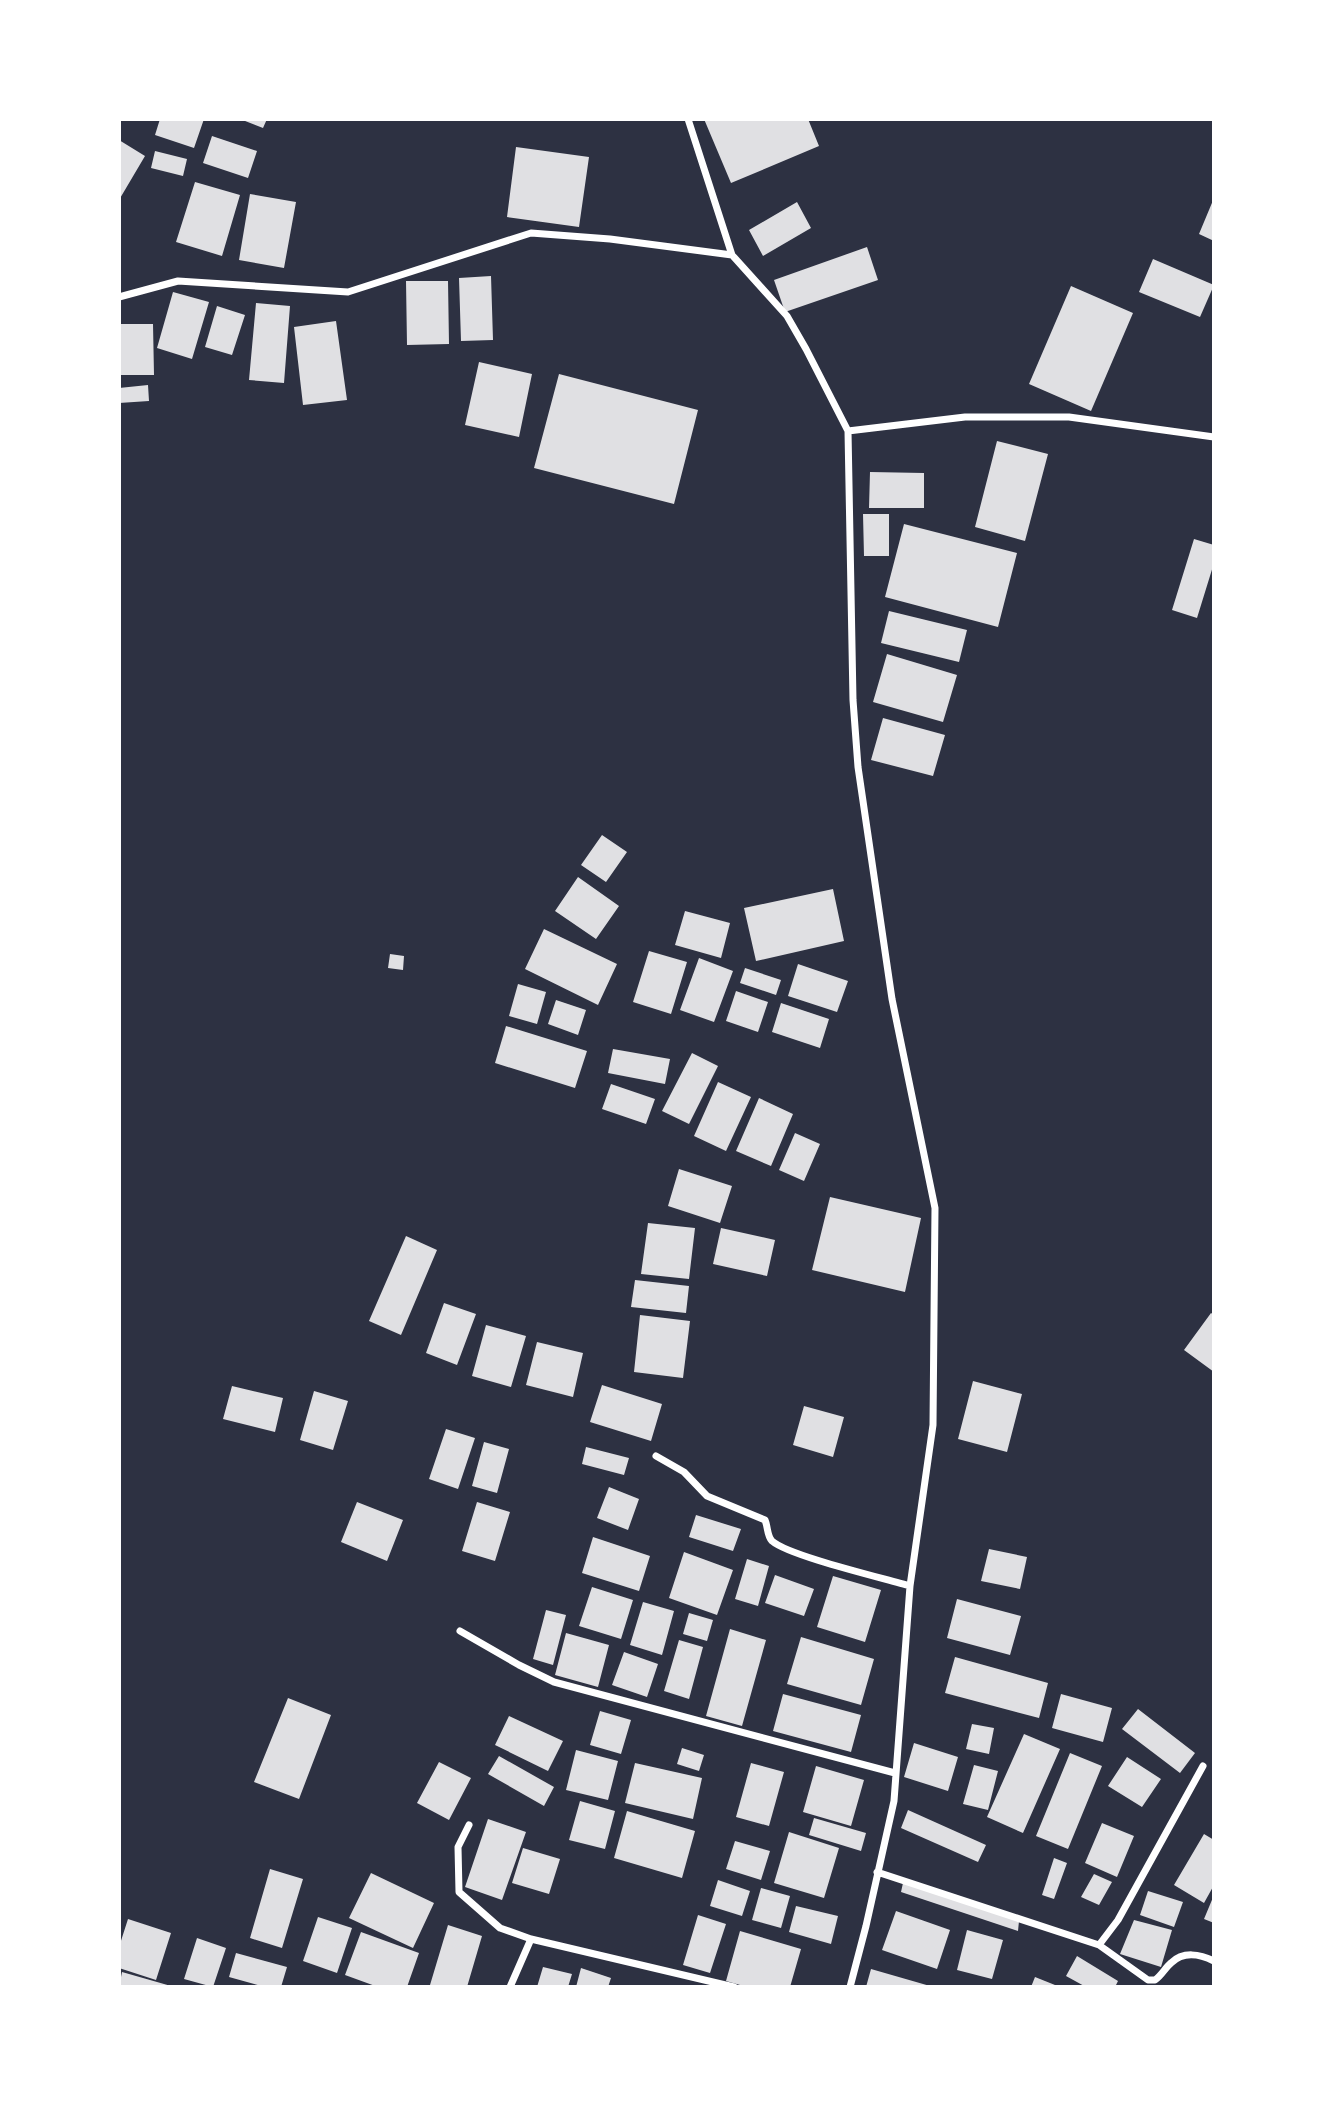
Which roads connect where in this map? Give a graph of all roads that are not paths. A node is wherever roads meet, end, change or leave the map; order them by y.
1 (688, 119) edge
2 (732, 255) junction
3 (119, 297) edge
4 (848, 430) junction
5 (1214, 437) edge
6 (656, 1456) dead end
7 (910, 1586) junction
8 (460, 1631) dead end
9 (1203, 1766) dead end
10 (895, 1773) junction
11 (469, 1825) dead end
12 (877, 1872) junction
13 (531, 1939) junction
14 (1099, 1945) junction
15 (1214, 1961) edge
16 (510, 1987) edge
17 (734, 1987) edge
18 (850, 1987) edge

1 - 2 street
2 - 3 street
2 - 4 street
4 - 5 street
4 - 7 street
6 - 7 street
7 - 10 street
8 - 10 street
9 - 14 street
10 - 12 street
11 - 13 street
12 - 14 street
12 - 18 street
13 - 16 street
13 - 17 street
14 - 15 street

